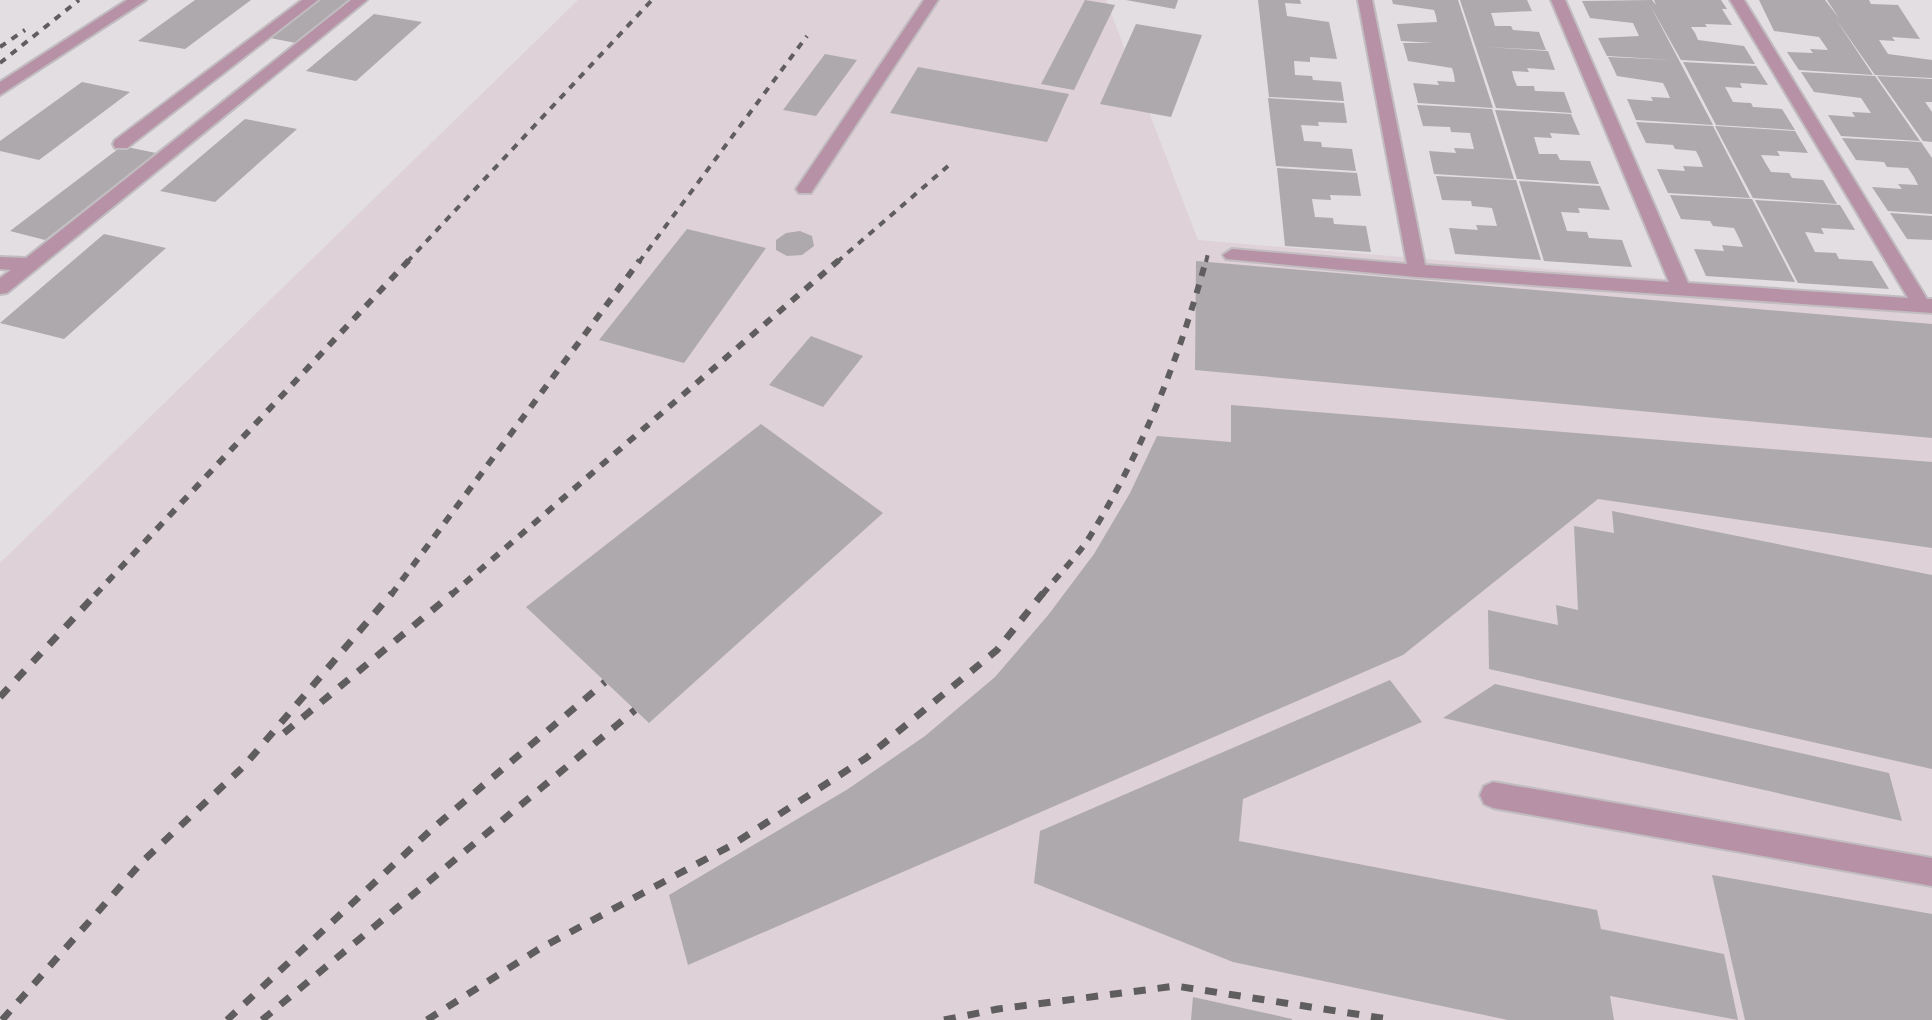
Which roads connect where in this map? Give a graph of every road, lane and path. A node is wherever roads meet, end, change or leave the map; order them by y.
1 (138, 0) edge
2 (311, 0) edge
3 (360, 0) edge
4 (931, 0) edge
5 (1365, 0) edge
6 (1558, 0) edge
7 (1737, 0) edge
8 (0, 90) edge
9 (121, 144) dead end
10 (805, 189) dead end
11 (1232, 255) dead end
12 (0, 263) edge
13 (29, 264) junction
14 (1417, 271) junction
15 (0, 288) edge
16 (1681, 289) junction
17 (1927, 306) edge
18 (1493, 795) dead end
19 (1932, 872) edge

1 - 8 street
2 - 9 lane
3 - 13 lane
4 - 10 lane
5 - 14 lane
6 - 16 lane
7 - 17 lane
11 - 14 lane
12 - 13 lane
13 - 15 lane
14 - 16 lane
16 - 17 lane
18 - 19 lane

